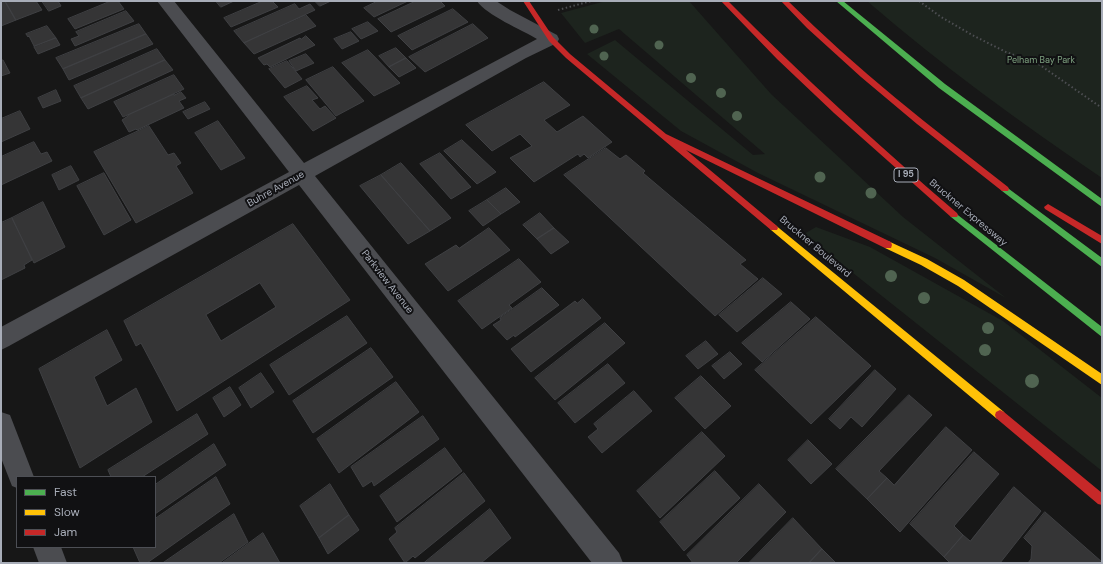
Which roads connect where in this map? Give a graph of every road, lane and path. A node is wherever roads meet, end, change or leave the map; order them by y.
1 (165, 1) edge
2 (485, 1) edge
3 (526, 1) edge
4 (591, 1) edge
5 (724, 1) edge
6 (784, 1) edge
7 (839, 1) edge
8 (919, 1) edge
9 (553, 11) dead end
10 (551, 39) junction
11 (1102, 108) edge
12 (662, 135) junction
13 (946, 144) junction
14 (302, 175) junction
15 (1028, 194) dead end
16 (1041, 202) dead end
17 (1102, 204) edge
18 (1102, 240) edge
19 (1102, 263) edge
20 (1102, 333) edge
21 (1, 339) edge
22 (1102, 380) edge
23 (1, 424) edge
24 (21, 476) edge
25 (1102, 500) edge
26 (47, 548) edge
27 (53, 563) edge
28 (609, 563) edge

1 - 14 street, Parkview Avenue
2 - 10 street
3 - 10 main road, Bruckner Boulevard
4 - 9 path
5 - 20 main road, Bruckner Expressway / I 95
6 - 13 main road
7 - 17 main road
8 - 11 path
10 - 12 main road, Bruckner Boulevard
10 - 14 street, Buhre Avenue
12 - 22 main road
12 - 25 main road, Bruckner Boulevard
13 - 15 main road
13 - 19 main road
14 - 21 street, Buhre Avenue
14 - 28 street, Parkview Avenue
16 - 18 main road
23 - 24 street
26 - 27 street

